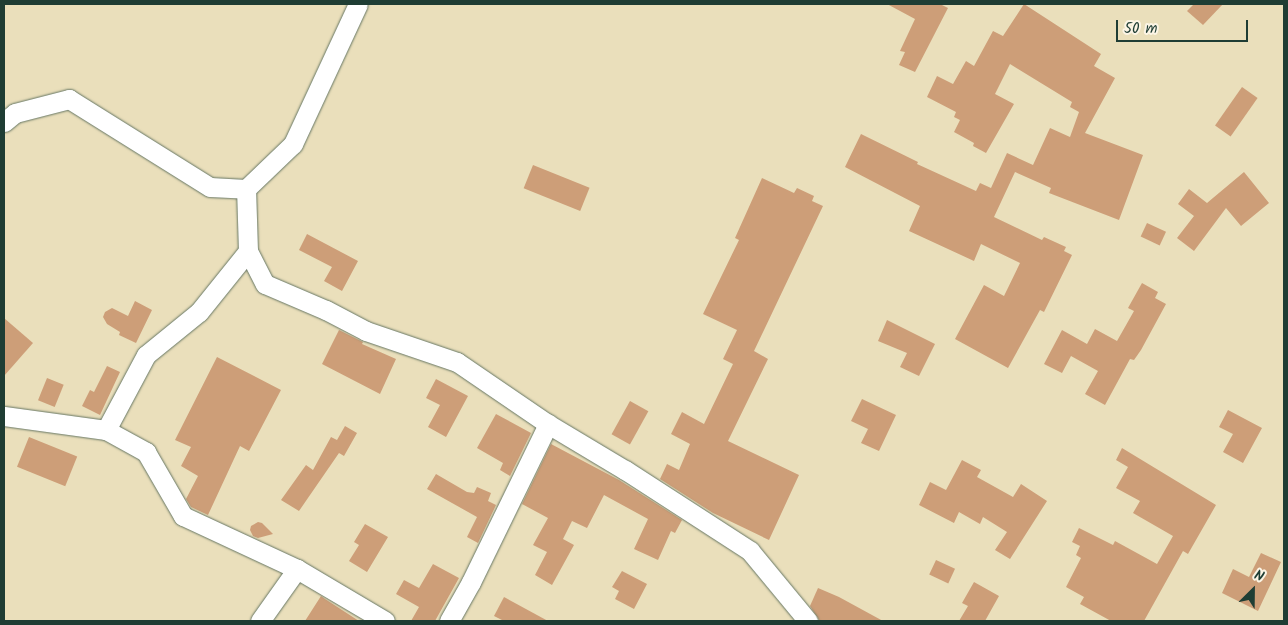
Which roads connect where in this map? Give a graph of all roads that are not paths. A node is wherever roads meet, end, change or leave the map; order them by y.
1 (358, 4) edge
2 (4, 122) edge
3 (246, 188) junction
4 (248, 251) junction
5 (4, 416) edge
6 (548, 424) junction
7 (106, 430) junction
8 (297, 569) junction
9 (260, 621) edge
10 (385, 621) edge
11 (449, 621) edge
12 (808, 621) edge

1 - 3 street
2 - 3 street
3 - 4 street
4 - 6 street
4 - 7 street
5 - 7 street
6 - 11 street
6 - 12 street
7 - 8 street
8 - 9 street
8 - 10 street

